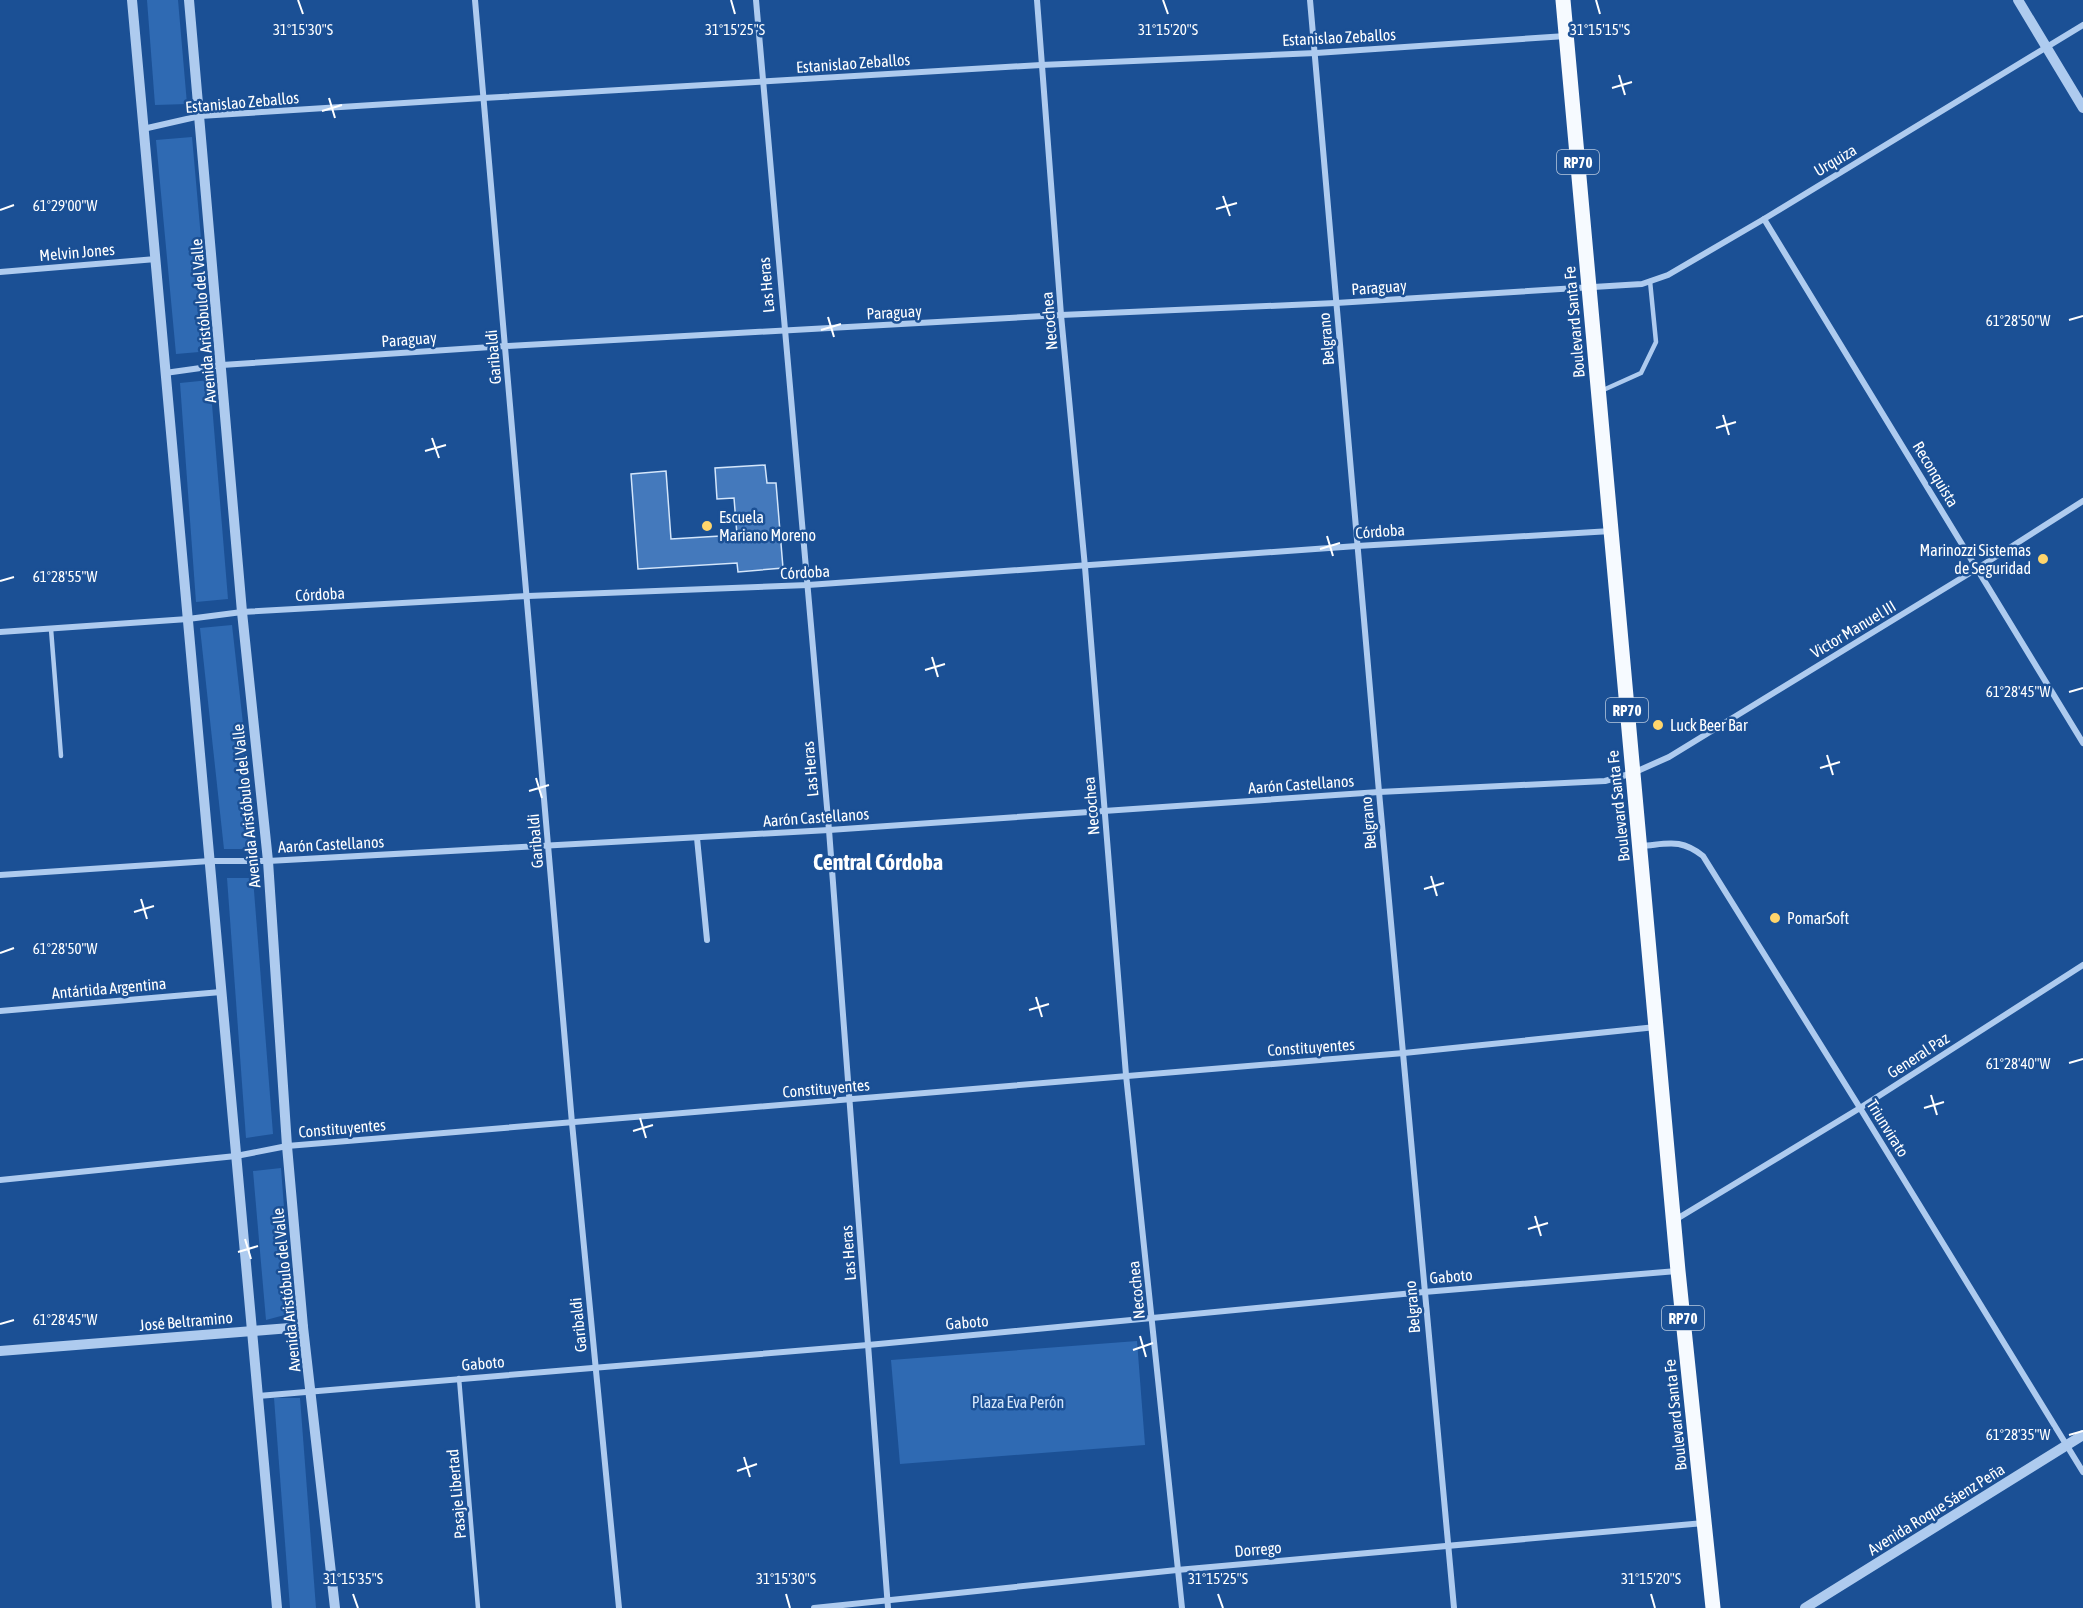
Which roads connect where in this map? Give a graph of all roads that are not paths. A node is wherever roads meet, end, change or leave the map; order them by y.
1 (132, 0) edge
2 (189, 0) edge
3 (475, 0) edge
4 (756, 0) edge
5 (1037, 0) edge
6 (1310, 0) edge
7 (1563, 0) edge
8 (2018, 0) edge
9 (2083, 25) edge
10 (1567, 36) junction
11 (2046, 47) junction
12 (1316, 53) junction
13 (1041, 65) junction
14 (762, 82) junction
15 (483, 98) junction
16 (2083, 108) edge
17 (201, 116) junction
18 (143, 129) junction
19 (1764, 219) junction
20 (156, 259) junction
21 (0, 272) edge
22 (1650, 281) junction
23 (1589, 287) junction
24 (1336, 303) junction
25 (1061, 315) junction
26 (784, 332) junction
27 (506, 346) junction
28 (222, 365) junction
29 (165, 372) junction
30 (1599, 393) junction
31 (2083, 501) edge
32 (1611, 531) junction
33 (1357, 546) junction
34 (1085, 567) junction
35 (1978, 568) junction
36 (808, 585) junction
37 (528, 596) junction
38 (242, 612) junction
39 (188, 619) junction
40 (51, 629) junction
41 (0, 632) edge
42 (2083, 743) edge
43 (61, 756) dead end
44 (1633, 773) junction
45 (1378, 792) junction
46 (1106, 812) junction
47 (829, 830) junction
48 (697, 838) junction
49 (550, 846) junction
50 (1641, 846) junction
51 (210, 861) junction
52 (268, 861) junction
53 (0, 875) edge
54 (707, 940) dead end
55 (2083, 965) edge
56 (221, 992) junction
57 (0, 1011) edge
58 (1656, 1027) junction
59 (1404, 1053) junction
60 (1126, 1075) junction
61 (849, 1099) junction
62 (1860, 1108) junction
63 (572, 1124) junction
64 (287, 1146) junction
65 (236, 1156) junction
66 (0, 1180) edge
67 (1674, 1221) junction
68 (1678, 1271) junction
69 (1424, 1292) junction
70 (1152, 1318) junction
71 (303, 1327) junction
72 (252, 1330) junction
73 (868, 1345) junction
74 (0, 1351) edge
75 (596, 1366) junction
76 (459, 1378) junction
77 (311, 1392) junction
78 (258, 1396) junction
79 (2083, 1435) edge
80 (2067, 1445) junction
81 (2083, 1472) edge
82 (1705, 1523) junction
83 (1448, 1545) junction
84 (1178, 1570) junction
85 (887, 1600) junction
86 (277, 1608) edge
87 (335, 1608) edge
88 (478, 1608) edge
89 (619, 1608) edge
90 (814, 1608) edge
91 (888, 1608) edge
92 (1182, 1608) edge
93 (1454, 1608) edge
94 (1713, 1608) edge
95 (1805, 1608) edge

1 - 18 street
2 - 17 street, Avenida Aristóbulo del Valle
3 - 15 street, Garibaldi
4 - 14 street, Las Heras
5 - 13 street, Necochea
6 - 12 street, Belgrano
7 - 10 main road, Boulevard Santa Fe / RP70
8 - 11 street
9 - 11 street, Urquiza
10 - 12 street, Estanislao Zeballos
10 - 23 main road, Boulevard Santa Fe / RP70
11 - 16 street
11 - 19 street, Urquiza
12 - 13 street, Estanislao Zeballos
12 - 24 street, Belgrano
13 - 14 street, Estanislao Zeballos
13 - 25 street, Necochea
14 - 15 street, Estanislao Zeballos
14 - 26 street, Las Heras
15 - 17 street, Estanislao Zeballos
15 - 27 street, Garibaldi
17 - 18 street, Estanislao Zeballos
17 - 28 street, Avenida Aristóbulo del Valle
18 - 20 street
19 - 22 street, Urquiza
19 - 35 street, Reconquista
20 - 21 street, Melvin Jones
20 - 29 street
22 - 23 street, Urquiza
22 - 30 lane
23 - 24 street, Paraguay
23 - 30 main road, Boulevard Santa Fe / RP70
24 - 25 street, Paraguay
24 - 33 street, Belgrano
25 - 26 street, Paraguay
25 - 34 street, Necochea
26 - 27 street, Paraguay
26 - 36 street, Las Heras
27 - 28 street, Paraguay
27 - 37 street, Garibaldi
28 - 29 street, Paraguay
28 - 38 street, Avenida Aristóbulo del Valle
29 - 39 street
30 - 32 main road, Boulevard Santa Fe / RP70
31 - 35 street, Victor Manuel III
32 - 33 street, Córdoba
32 - 44 main road, Boulevard Santa Fe / RP70
33 - 34 street, Córdoba
33 - 45 street, Belgrano
34 - 36 street, Córdoba
34 - 46 street, Necochea
35 - 42 street, Reconquista
35 - 44 street, Victor Manuel III
36 - 37 street, Córdoba
36 - 47 street, Las Heras
37 - 38 street, Córdoba
37 - 49 street, Garibaldi
38 - 39 street, Córdoba
38 - 52 street, Avenida Aristóbulo del Valle
39 - 40 street, Córdoba
39 - 51 street
40 - 41 street, Córdoba
40 - 43 lane
44 - 45 street, Aarón Castellanos
44 - 50 main road, Boulevard Santa Fe / RP70
45 - 46 street, Aarón Castellanos
45 - 59 street, Belgrano
46 - 47 street, Aarón Castellanos
46 - 60 street, Necochea
47 - 48 street, Aarón Castellanos
47 - 61 street, Las Heras
48 - 49 street, Aarón Castellanos
48 - 54 street
49 - 52 street, Aarón Castellanos
49 - 63 street, Garibaldi
50 - 58 main road, Boulevard Santa Fe / RP70
50 - 62 street, Triunvirato
51 - 52 street, Aarón Castellanos
51 - 53 street, Aarón Castellanos
51 - 56 street
52 - 64 street, Avenida Aristóbulo del Valle
55 - 62 street, General Paz
56 - 57 street, Antártida Argentina
56 - 65 street
58 - 59 street, Constituyentes
58 - 67 main road, Boulevard Santa Fe / RP70
59 - 60 street, Constituyentes
59 - 69 street, Belgrano
60 - 61 street, Constituyentes
60 - 70 street, Necochea
61 - 63 street, Constituyentes
61 - 73 street, Las Heras
62 - 67 street, General Paz
62 - 80 street, Triunvirato
63 - 64 street, Constituyentes
63 - 75 street, Garibaldi
64 - 65 street, Constituyentes
64 - 71 street, Avenida Aristóbulo del Valle
65 - 66 street, Constituyentes
65 - 72 street
67 - 68 main road, Boulevard Santa Fe / RP70
68 - 69 street, Gaboto
68 - 82 main road, Boulevard Santa Fe / RP70
69 - 70 street, Gaboto
69 - 83 street, Belgrano
70 - 73 street, Gaboto
70 - 84 street, Necochea
71 - 72 street, José Beltramino
71 - 77 street, Avenida Aristóbulo del Valle
72 - 74 street, José Beltramino
72 - 78 street
73 - 75 street, Gaboto
73 - 85 street, Las Heras
75 - 76 street, Gaboto
75 - 89 street, Garibaldi
76 - 77 street, Gaboto
76 - 88 lane, Pasaje Libertad
77 - 78 street, Gaboto
77 - 87 street, Avenida Aristóbulo del Valle
78 - 86 street
79 - 80 street, Avenida Roque Sáenz Peña
80 - 81 street, Triunvirato
80 - 95 street, Avenida Roque Sáenz Peña
82 - 83 street, Dorrego
82 - 94 main road, Boulevard Santa Fe / RP70
83 - 84 street, Dorrego
83 - 93 street, Belgrano
84 - 85 street, Dorrego
84 - 92 street, Necochea
85 - 90 street, Dorrego
85 - 91 street, Las Heras

